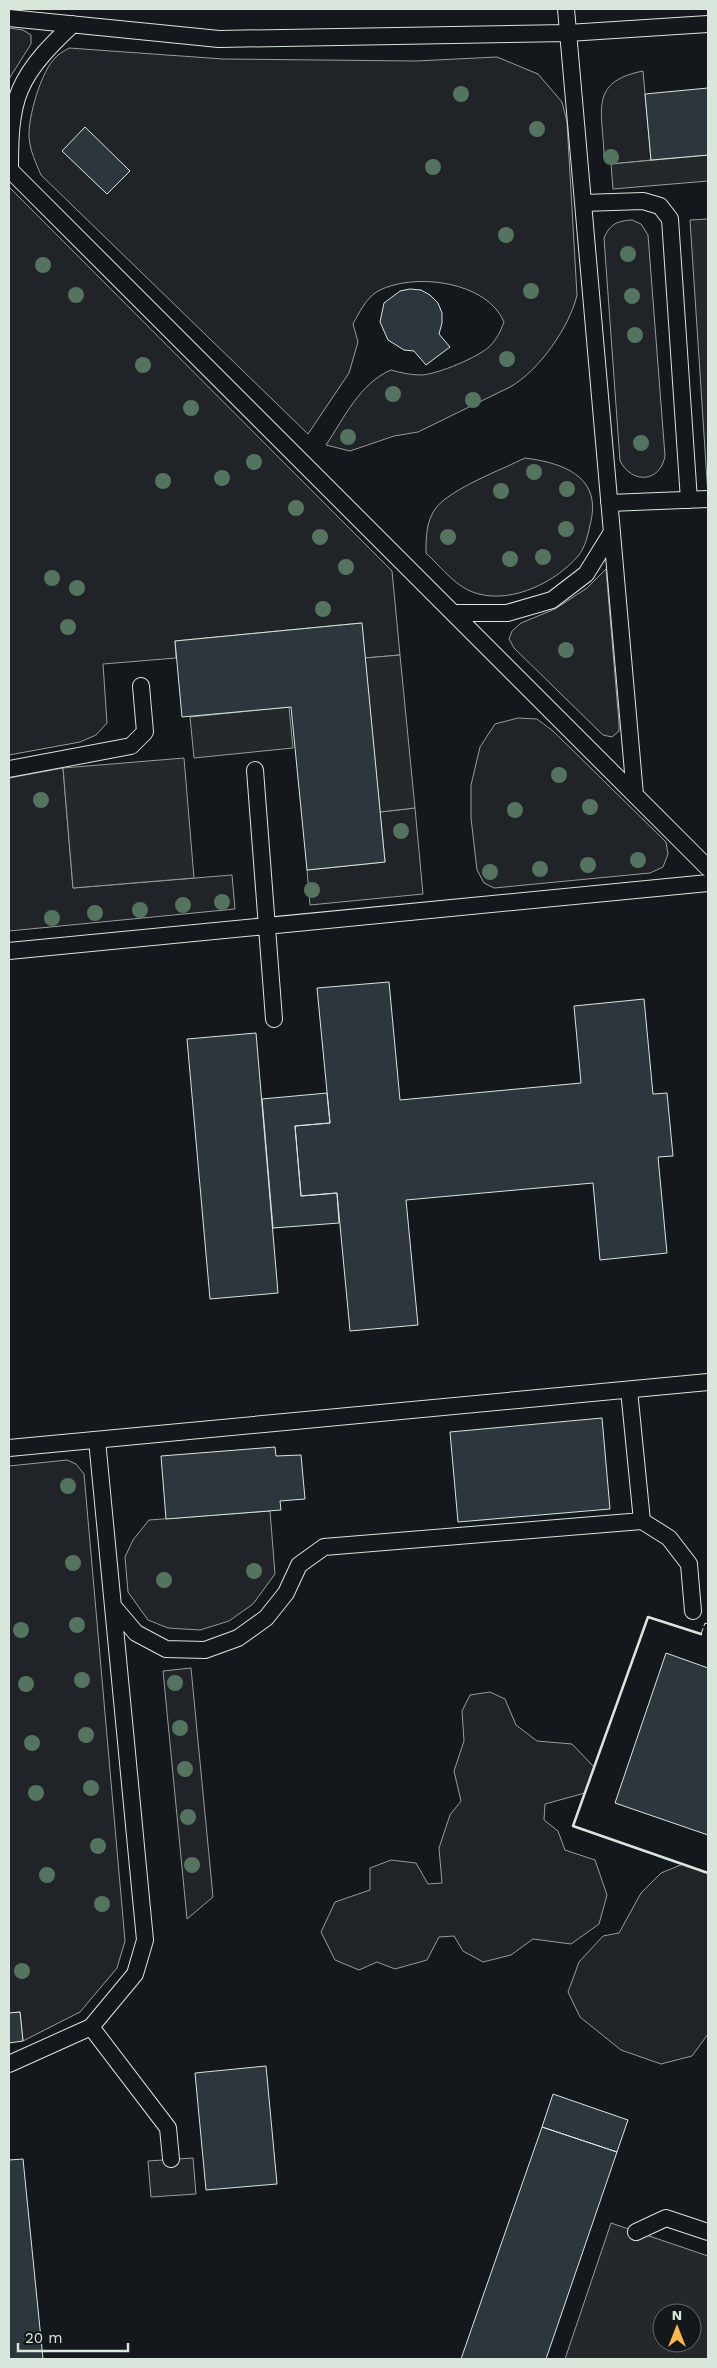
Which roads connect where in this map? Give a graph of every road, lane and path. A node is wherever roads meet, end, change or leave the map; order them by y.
1 (566, 9) edge
2 (9, 18) edge
3 (73, 24) junction
4 (708, 24) edge
5 (568, 33) junction
6 (9, 170) edge
7 (583, 203) junction
8 (708, 499) edge
9 (689, 500) junction
10 (609, 503) junction
11 (612, 532) junction
12 (452, 613) junction
13 (141, 686) dead end
14 (9, 769) edge
15 (256, 770) dead end
16 (635, 795) junction
17 (708, 868) edge
18 (708, 884) edge
19 (267, 926) junction
20 (9, 951) edge
21 (274, 1019) dead end
22 (708, 1382) edge
23 (629, 1390) junction
24 (97, 1440) junction
25 (9, 1448) edge
26 (642, 1521) junction
27 (113, 1606) junction
28 (693, 1610) dead end
29 (91, 2027) junction
30 (9, 2064) edge
31 (171, 2159) dead end
32 (636, 2232) dead end
33 (708, 2232) edge

1 - 5 lane
2 - 3 lane
3 - 5 lane
3 - 6 lane
4 - 5 lane
5 - 7 lane
6 - 12 lane
7 - 9 lane
7 - 10 lane
8 - 9 lane
9 - 10 lane
10 - 11 lane
11 - 12 lane
11 - 16 lane
12 - 16 lane
13 - 14 lane
15 - 19 lane
16 - 17 lane
18 - 19 lane
19 - 20 lane
19 - 21 lane
22 - 23 lane
23 - 24 lane
23 - 26 lane
24 - 25 lane
24 - 27 lane
26 - 27 lane
26 - 28 lane
27 - 29 lane
29 - 30 lane
29 - 31 lane
32 - 33 lane

